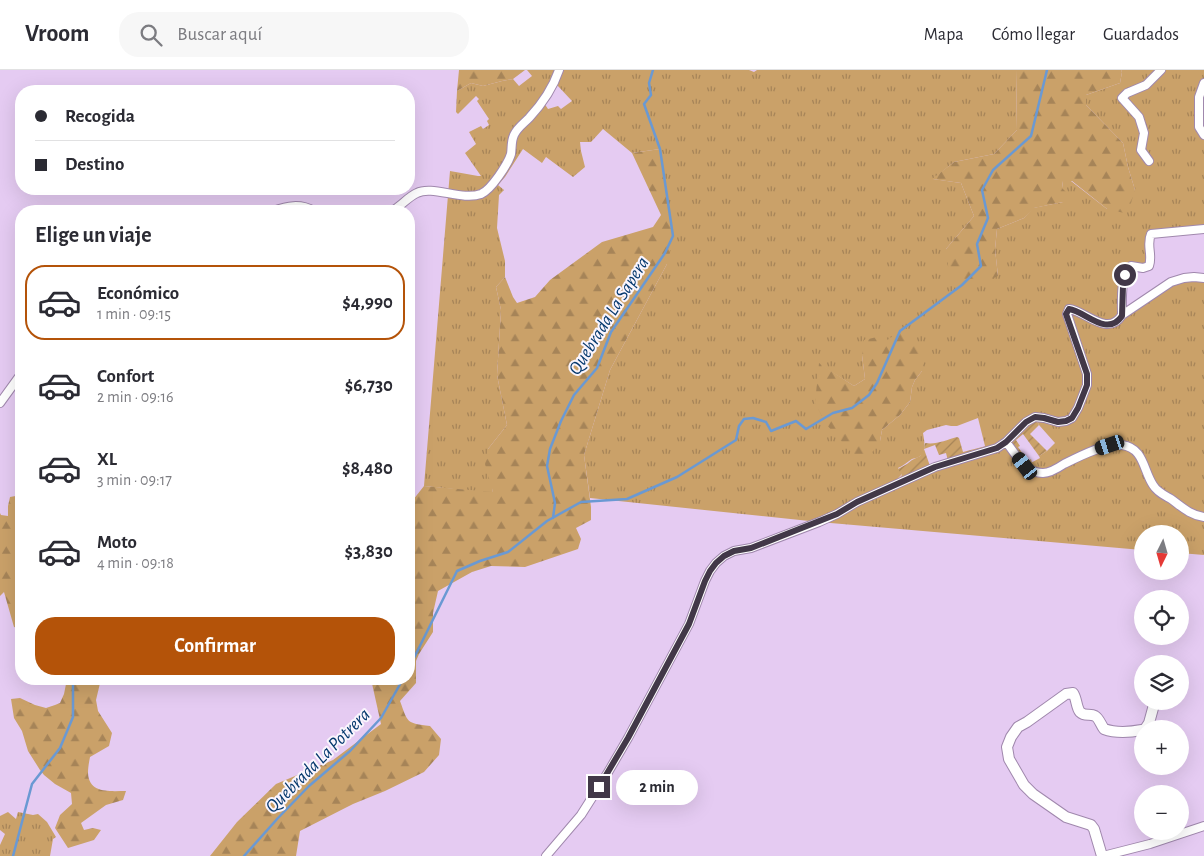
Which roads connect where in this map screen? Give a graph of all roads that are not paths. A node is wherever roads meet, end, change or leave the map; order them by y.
1 (559, 70) edge
2 (1161, 70) edge
3 (1204, 82) edge
4 (1204, 135) edge
5 (1150, 161) dead end
6 (415, 194) edge
7 (414, 195) edge
8 (400, 205) edge
9 (1204, 229) edge
10 (1204, 278) edge
11 (1122, 316) junction
12 (15, 382) edge
13 (0, 403) edge
14 (1006, 442) junction
15 (1204, 517) edge
16 (1134, 731) edge
17 (1204, 826) edge
18 (546, 856) edge
19 (1102, 856) edge

1 - 6 street
2 - 5 street
3 - 4 street
7 - 8 street
9 - 11 street
10 - 11 street
11 - 14 street
12 - 13 street
14 - 15 street
14 - 18 street
16 - 19 street
17 - 19 street

